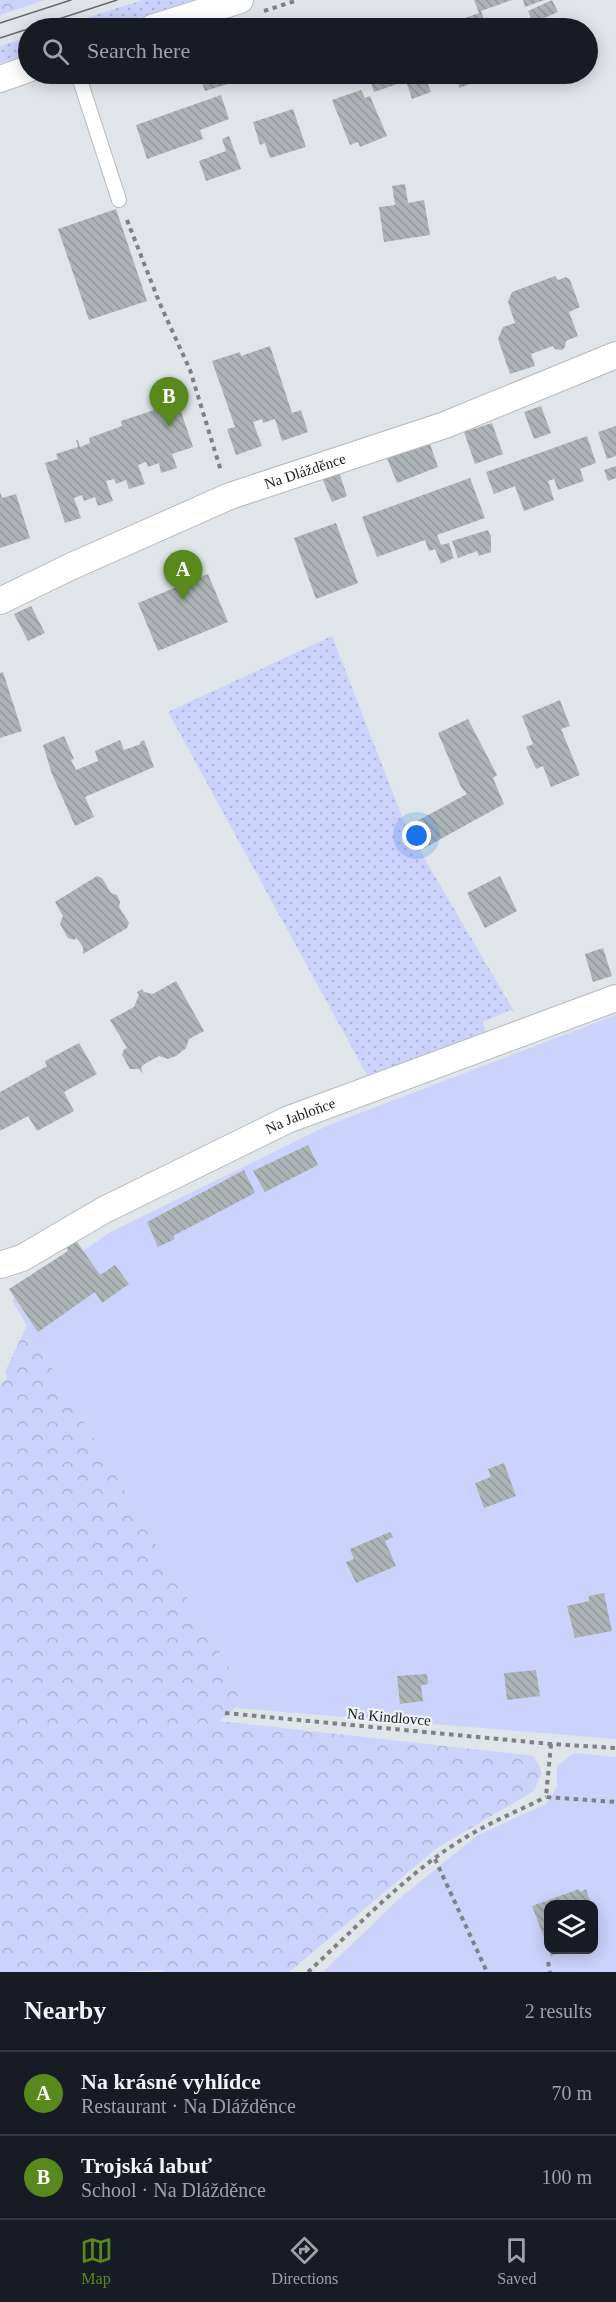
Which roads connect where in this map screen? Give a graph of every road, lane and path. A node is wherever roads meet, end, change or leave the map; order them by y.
1 (240, 0) edge
2 (183, 18) edge
3 (18, 73) edge
4 (0, 79) edge
5 (81, 84) edge
6 (119, 200) joint
7 (616, 355) edge
8 (224, 480) dead end
9 (0, 602) edge
10 (616, 998) edge
11 (0, 1265) edge
12 (225, 1713) dead end
13 (551, 1744) junction
14 (616, 1748) edge
15 (546, 1797) junction
16 (616, 1802) edge
17 (435, 1859) junction
18 (548, 1962) dead end
19 (308, 1972) edge
20 (487, 1972) edge
21 (550, 1972) edge

1 - 2 street
3 - 4 street
5 - 6 lane
6 - 8 path
7 - 9 street, Na Dlážděnce
10 - 11 street, Na Jabloňce
12 - 13 path, Na Kindlovce
13 - 14 path, Na Kindlovce
13 - 15 path
15 - 16 path
15 - 17 path
17 - 19 path
17 - 20 path
18 - 21 path

